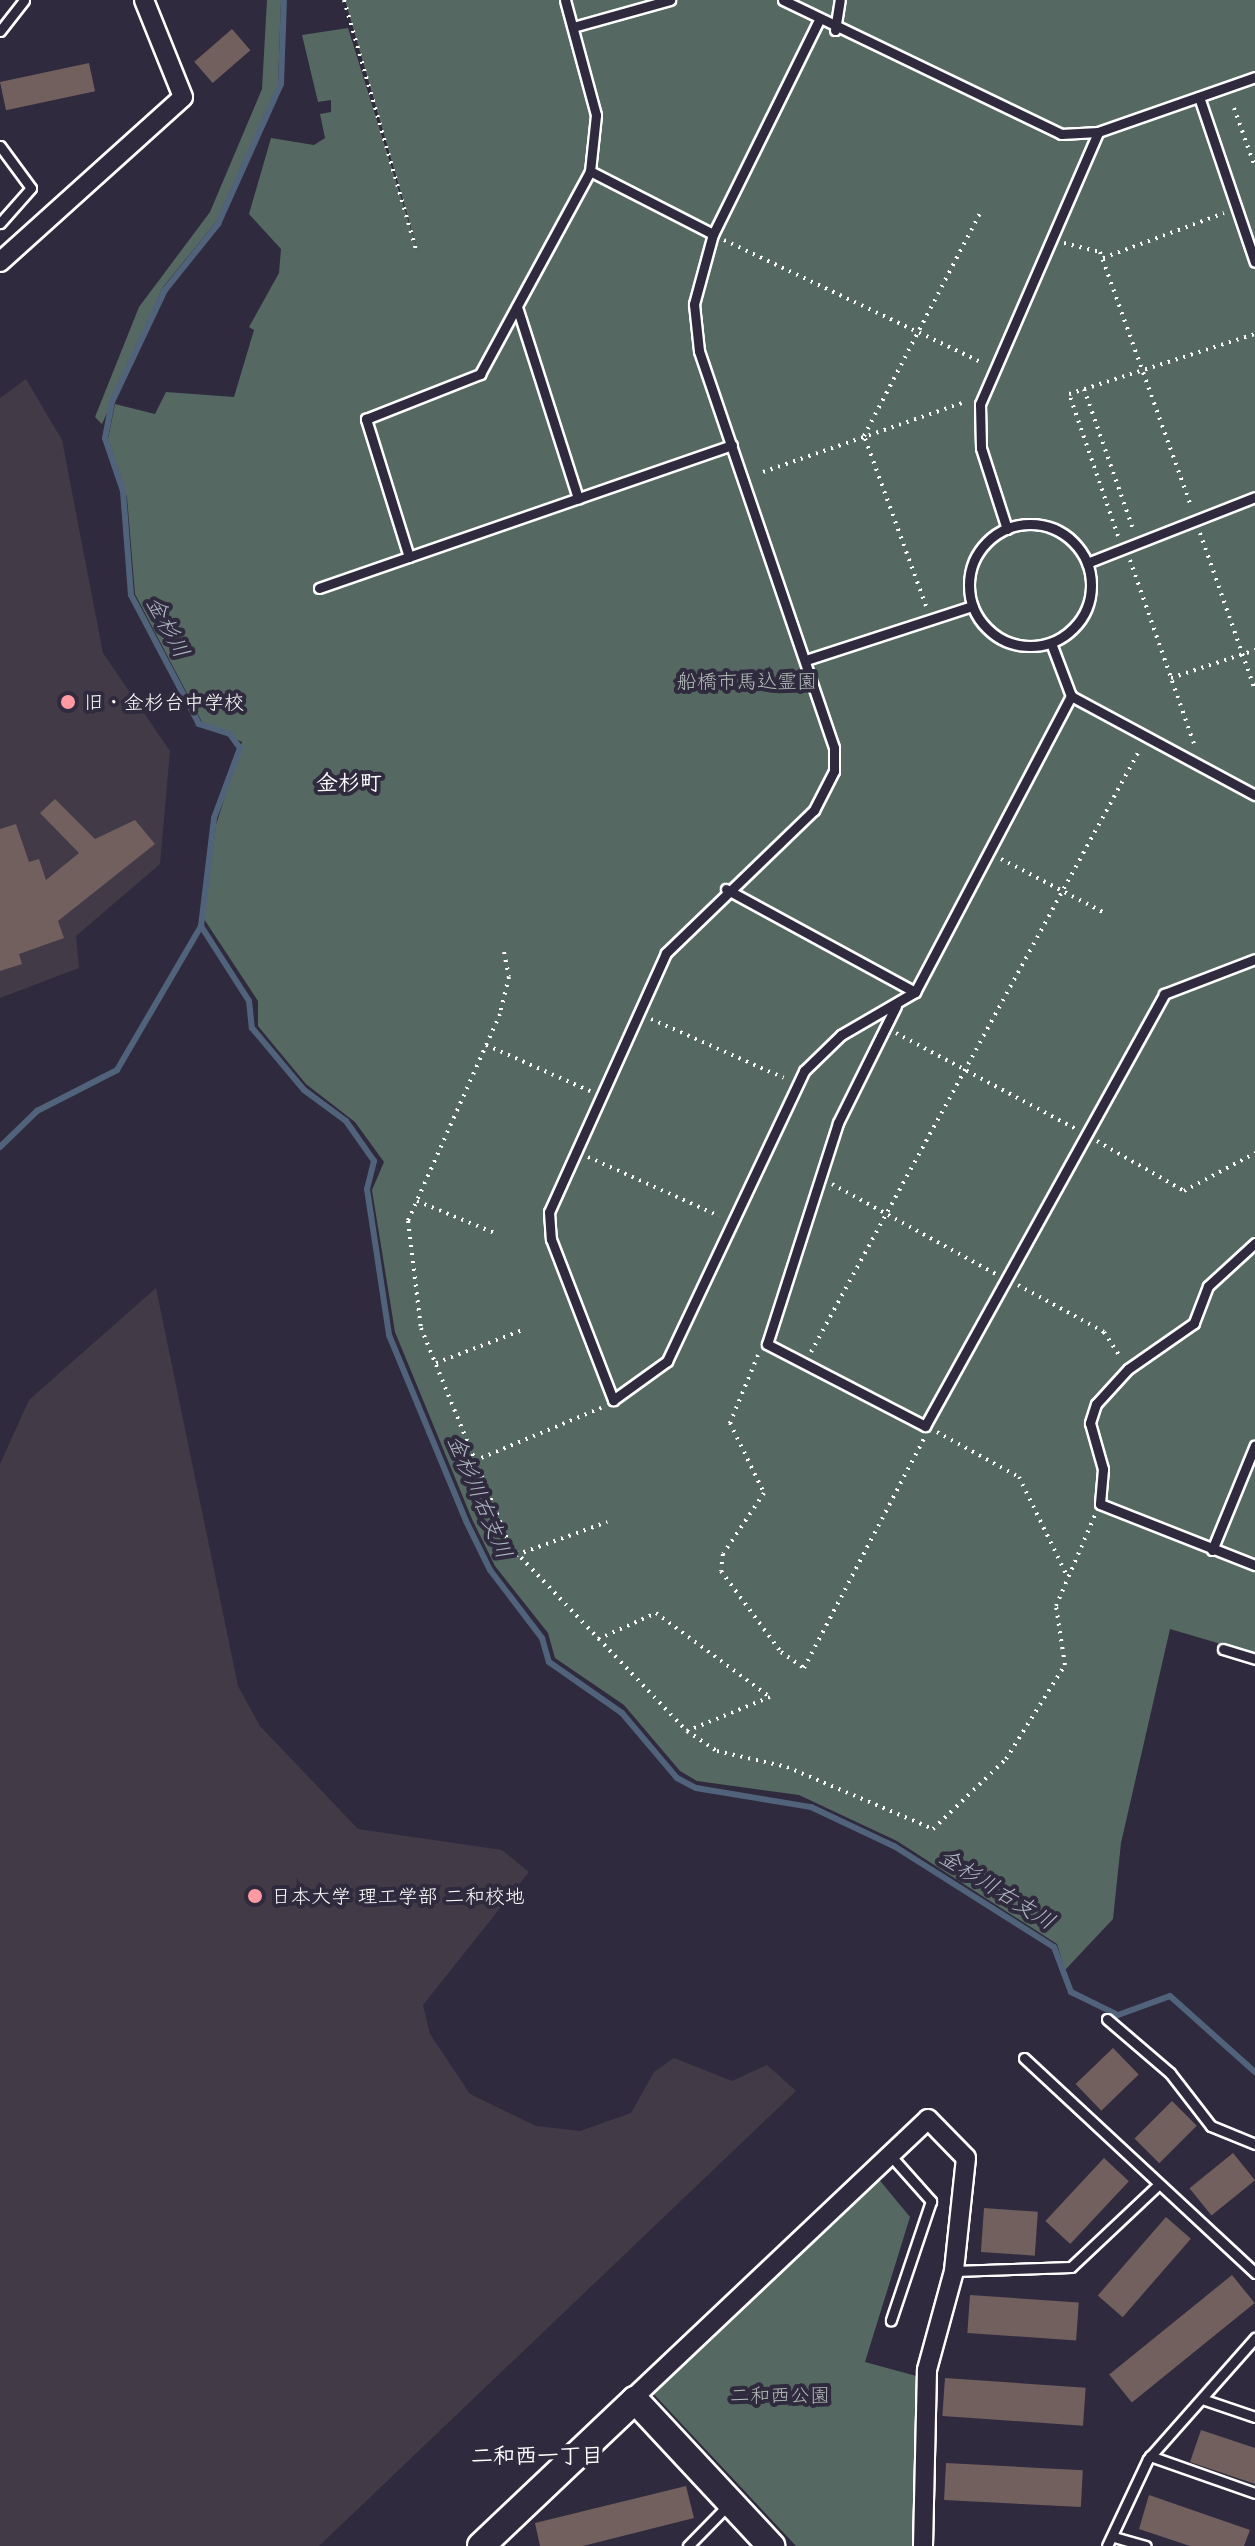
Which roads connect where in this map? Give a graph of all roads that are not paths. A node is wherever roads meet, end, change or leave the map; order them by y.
1 (24, 0) edge
2 (144, 0) edge
3 (565, 0) edge
4 (670, 0) edge
5 (783, 0) edge
6 (840, 0) edge
7 (818, 22) junction
8 (573, 27) junction
9 (835, 30) junction
10 (0, 31) edge
11 (1255, 77) edge
12 (1199, 97) junction
13 (1098, 132) junction
14 (0, 146) edge
15 (590, 171) junction
16 (0, 223) edge
17 (713, 234) junction
18 (0, 262) edge
19 (1255, 262) edge
20 (517, 307) junction
21 (732, 445) junction
22 (1255, 497) edge
23 (578, 498) junction
24 (1007, 529) junction
25 (409, 557) junction
26 (1087, 563) junction
27 (319, 588) dead end
28 (972, 606) junction
29 (1051, 643) junction
30 (806, 660) junction
31 (1071, 696) junction
32 (1255, 795) edge
33 (726, 889) junction
34 (1255, 959) edge
35 (915, 992) junction
36 (896, 1006) junction
37 (1255, 1243) edge
38 (1255, 1445) edge
39 (1212, 1550) junction
40 (1255, 1565) edge
41 (1223, 1649) dead end
42 (1255, 1659) edge
43 (1107, 2019) dead end
44 (1024, 2058) dead end
45 (1255, 2144) edge
46 (890, 2155) junction
47 (1159, 2184) junction
48 (954, 2271) junction
49 (1255, 2273) edge
50 (891, 2320) dead end
51 (1255, 2338) edge
52 (1202, 2399) junction
53 (630, 2401) junction
54 (1255, 2417) edge
55 (1150, 2456) junction
56 (1255, 2493) edge
57 (731, 2502) junction
58 (1114, 2537) junction
59 (685, 2545) edge
60 (481, 2546) edge
61 (771, 2546) edge
62 (923, 2546) edge
63 (1107, 2546) edge
64 (1146, 2546) edge

1 - 10 lane
2 - 18 street
3 - 8 lane
4 - 8 lane
5 - 7 lane
6 - 9 lane
7 - 9 lane
7 - 17 lane
8 - 15 lane
9 - 13 lane
11 - 12 lane
12 - 13 lane
12 - 19 lane
13 - 24 lane
14 - 16 lane
15 - 17 lane
15 - 20 lane
17 - 21 lane
20 - 23 lane
20 - 25 lane
21 - 23 lane
21 - 30 lane
22 - 26 lane
23 - 25 lane
24 - 26 lane
24 - 28 lane
25 - 27 lane
26 - 29 lane
28 - 29 lane
28 - 30 lane
29 - 31 lane
30 - 33 lane
31 - 32 lane
31 - 35 lane
33 - 35 lane
33 - 36 lane
34 - 36 lane
35 - 36 lane
37 - 39 lane
38 - 39 lane
39 - 40 lane
41 - 42 lane
43 - 45 lane
44 - 47 lane
46 - 48 street
46 - 50 lane
46 - 53 street
47 - 48 lane
47 - 49 lane
48 - 62 street
51 - 52 lane
52 - 54 lane
52 - 55 lane
53 - 57 street
53 - 60 street
55 - 56 lane
55 - 58 lane
57 - 59 lane
57 - 61 street
58 - 63 lane
58 - 64 lane

